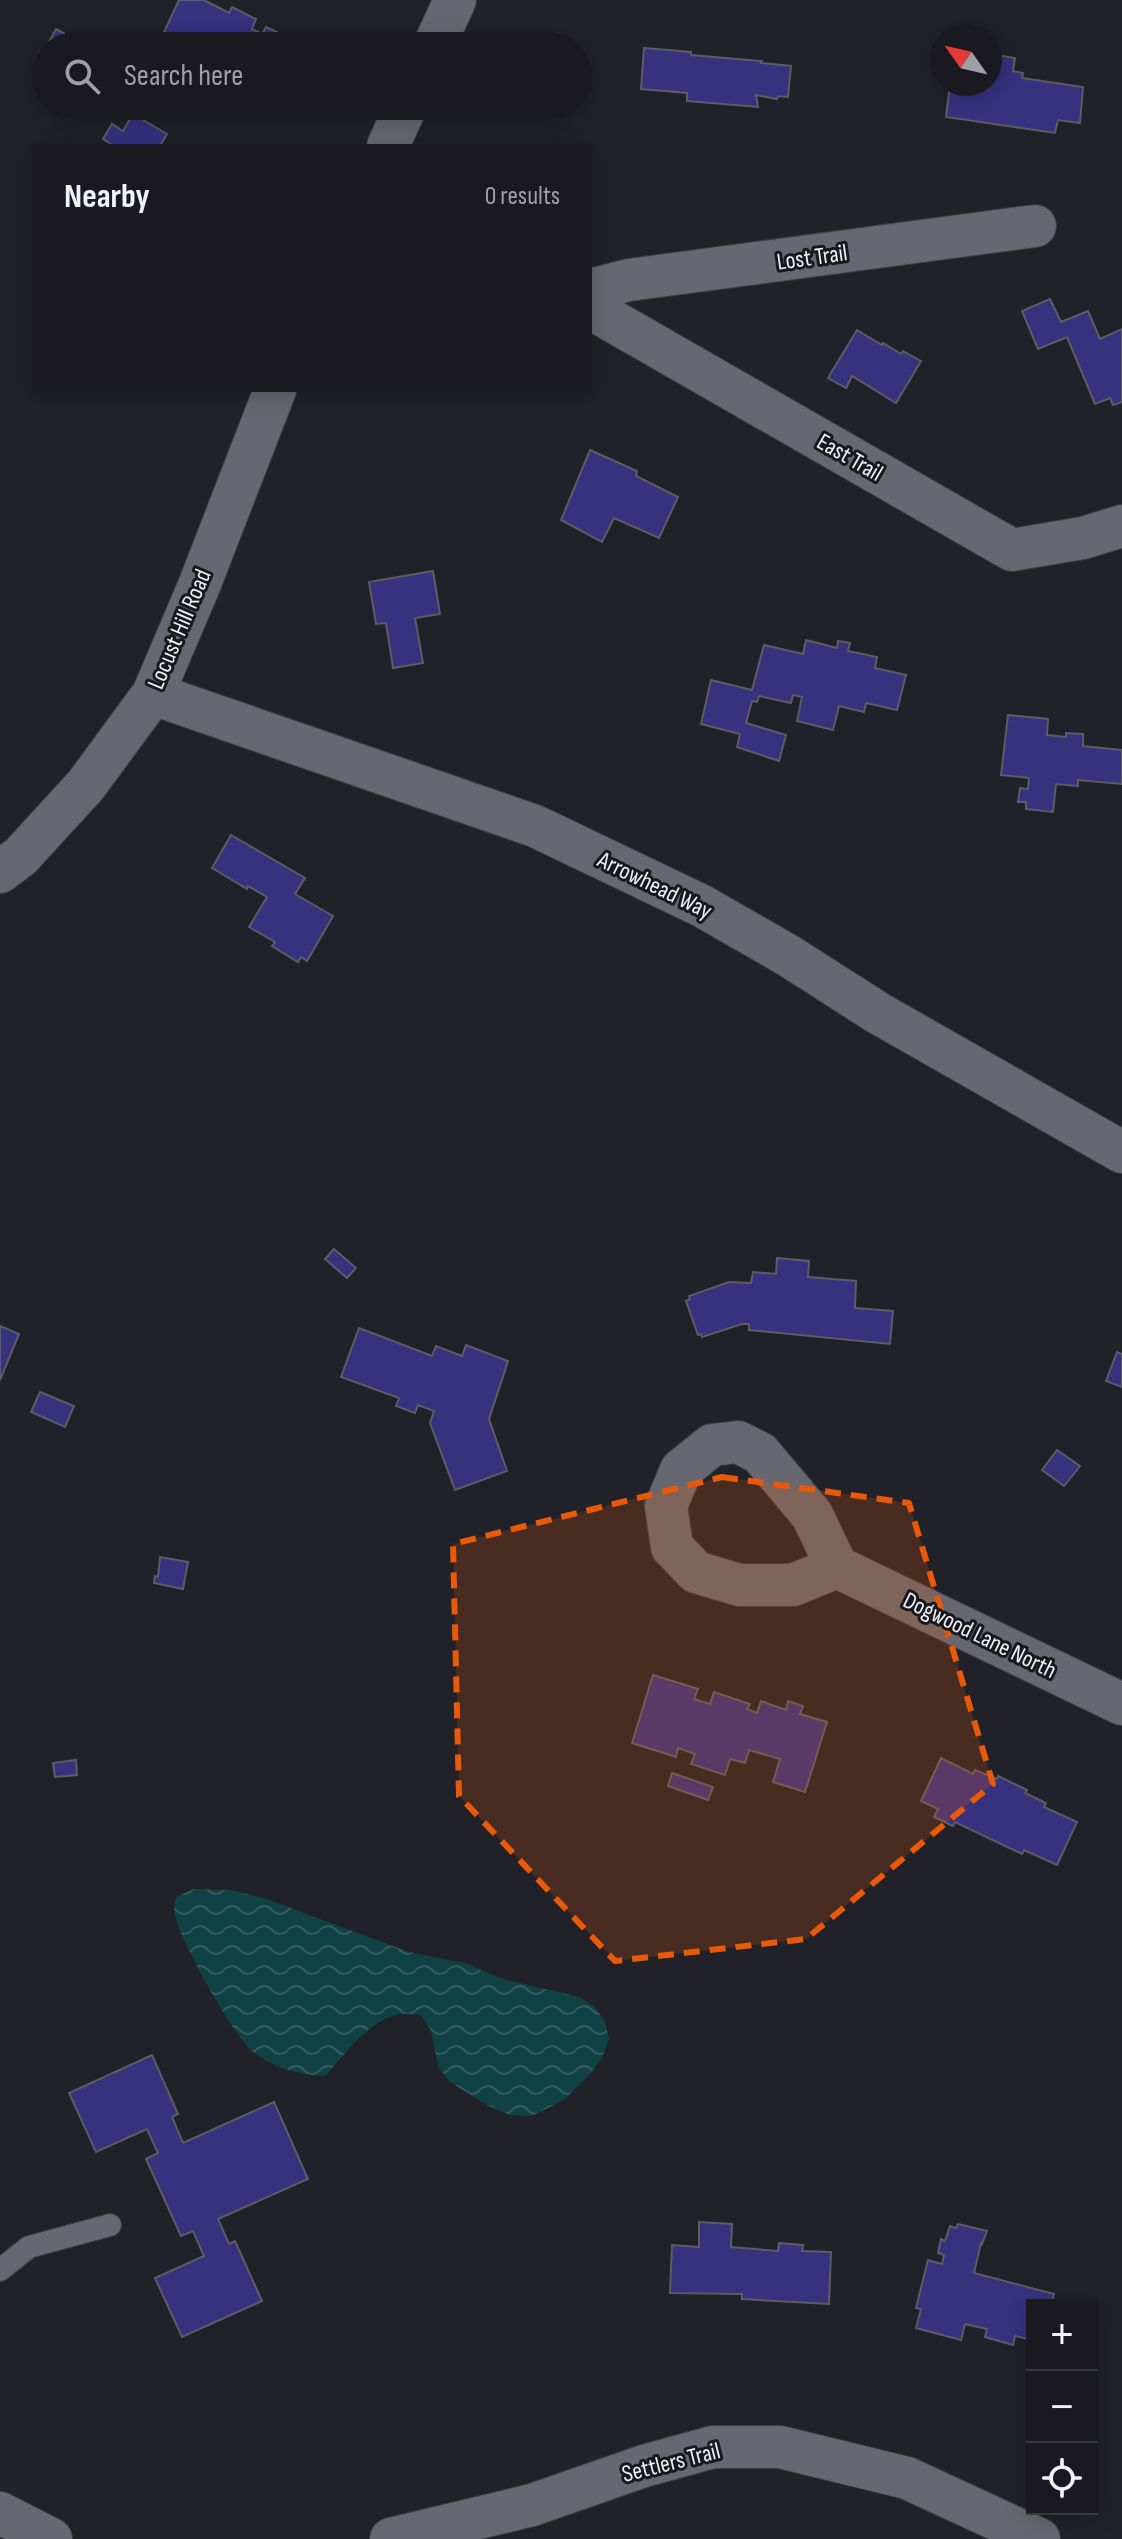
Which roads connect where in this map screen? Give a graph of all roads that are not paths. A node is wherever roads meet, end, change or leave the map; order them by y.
1 (455, 0) edge
2 (440, 32) edge
3 (400, 120) edge
4 (389, 144) edge
5 (1035, 226) dead end
6 (592, 289) edge
7 (592, 309) edge
8 (274, 392) edge
9 (1122, 526) edge
10 (153, 694) junction
11 (0, 872) edge
12 (1122, 1152) edge
13 (837, 1567) dead end
14 (1122, 1704) edge
15 (110, 2225) dead end
16 (0, 2270) edge
17 (0, 2513) edge
18 (51, 2539) edge
19 (391, 2539) edge
20 (1039, 2539) edge

1 - 2 street
3 - 4 street
5 - 6 street, Lost Trail
7 - 9 street, East Trail
8 - 10 street, Locust Hill Road
10 - 11 street, Locust Hill Road
10 - 12 street, Arrowhead Way
13 - 14 street, Dogwood Lane North
15 - 16 lane
17 - 18 street
19 - 20 street, Settlers Trail

